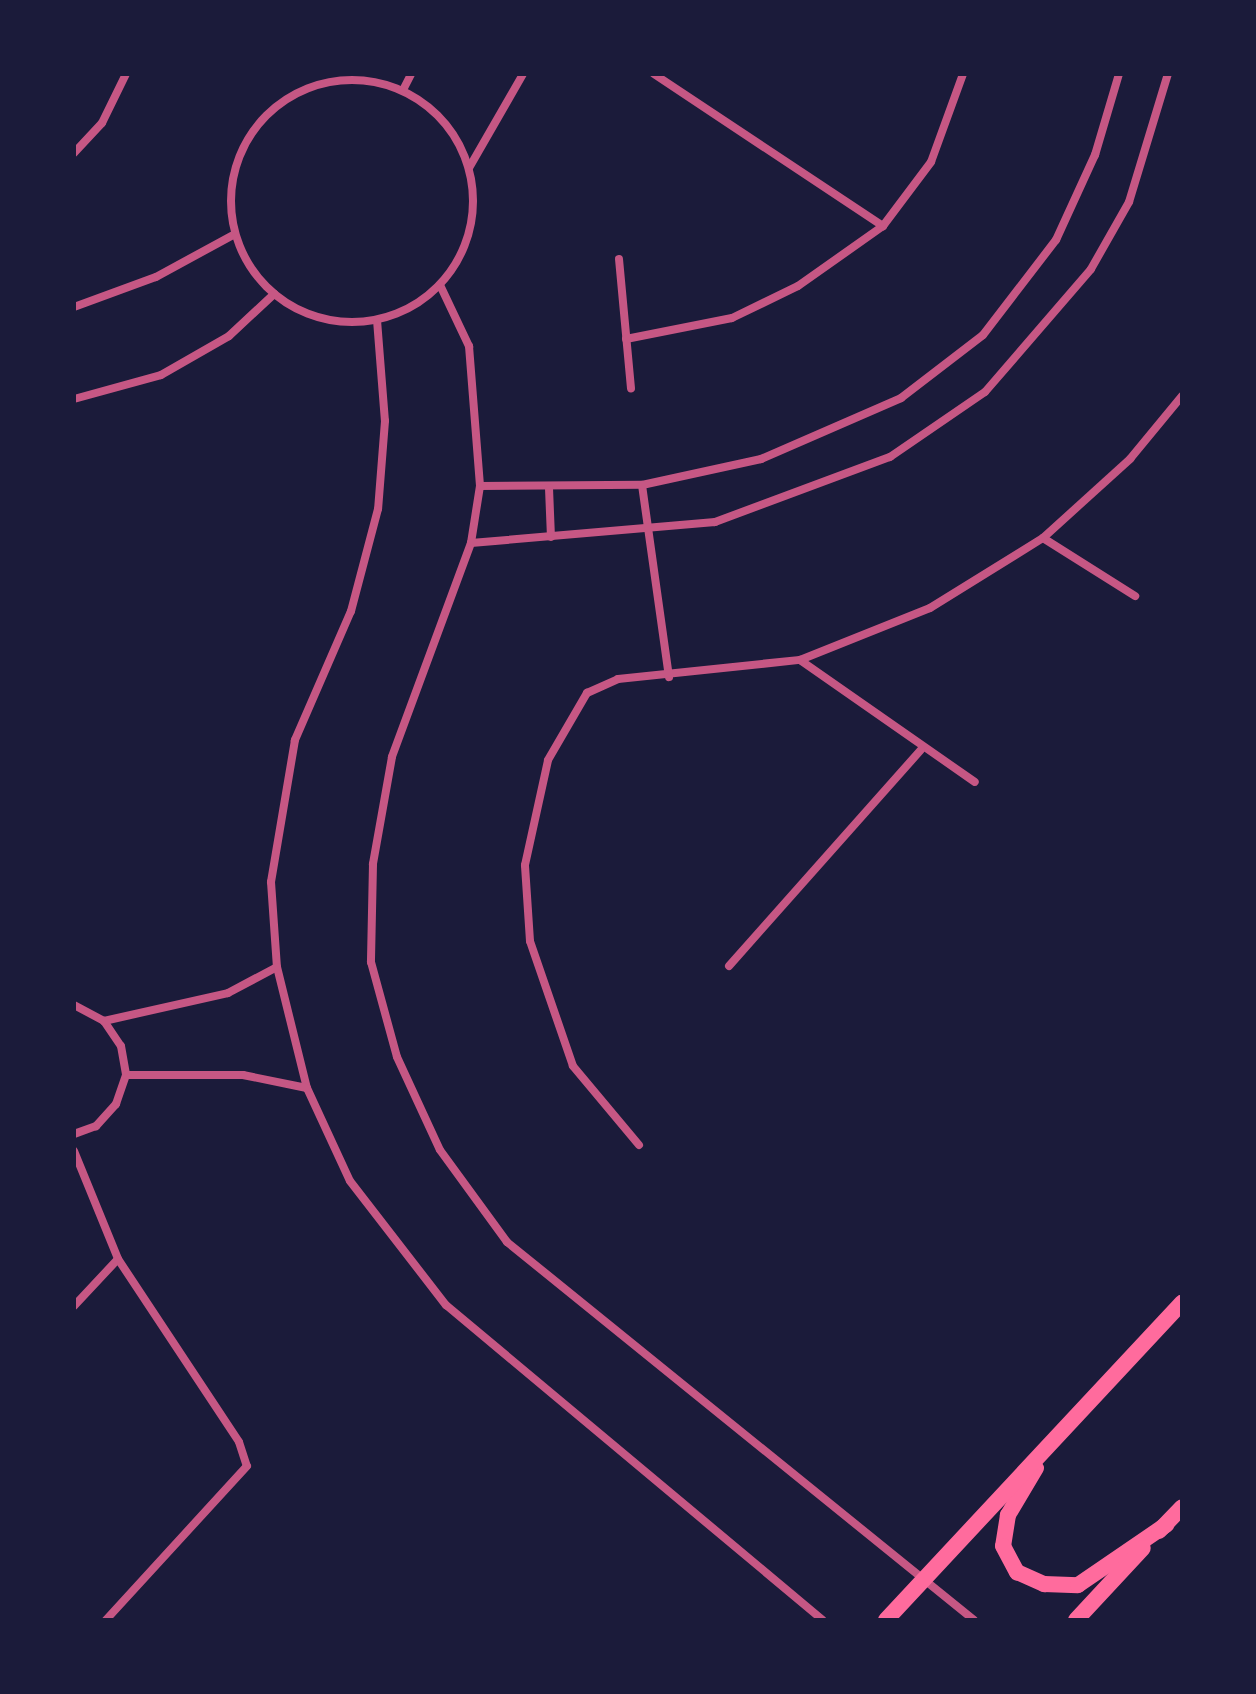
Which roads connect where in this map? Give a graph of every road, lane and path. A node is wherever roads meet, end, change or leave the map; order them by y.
1 (126, 74) edge
2 (411, 74) edge
3 (523, 74) edge
4 (654, 74) edge
5 (963, 74) edge
6 (1119, 74) edge
7 (1168, 74) edge
8 (403, 90) junction
9 (74, 153) edge
10 (469, 168) junction
11 (883, 226) junction
12 (235, 234) junction
13 (619, 259) dead end
14 (440, 285) junction
15 (274, 294) junction
16 (74, 307) edge
17 (377, 320) junction
18 (626, 339) junction
19 (631, 388) dead end
20 (1182, 396) edge
21 (74, 399) edge
22 (642, 485) junction
23 (480, 486) junction
24 (549, 488) junction
25 (650, 529) junction
26 (551, 537) junction
27 (1043, 538) junction
28 (471, 543) junction
29 (1135, 596) dead end
30 (800, 660) junction
31 (669, 677) junction
32 (921, 750) junction
33 (975, 782) dead end
34 (729, 966) dead end
35 (277, 967) junction
36 (74, 1005) edge
37 (104, 1021) junction
38 (126, 1075) junction
39 (307, 1088) junction
40 (74, 1134) edge
41 (639, 1145) dead end
42 (74, 1151) edge
43 (118, 1259) junction
44 (1182, 1303) edge
45 (74, 1306) edge
46 (1051, 1443) junction
47 (1182, 1507) edge
48 (1166, 1525) junction
49 (924, 1579) junction
50 (106, 1620) edge
51 (823, 1620) edge
52 (886, 1620) edge
53 (974, 1620) edge
54 (1076, 1620) edge

1 - 9 street
2 - 8 street
3 - 10 street
4 - 11 street
5 - 11 street
6 - 22 street
7 - 25 street
8 - 10 street
8 - 12 street
10 - 14 street
11 - 18 street
12 - 15 street
12 - 16 street
13 - 18 street
14 - 17 street
14 - 23 street
15 - 17 street
15 - 21 street
17 - 35 street
18 - 19 street
20 - 27 street
22 - 24 street
22 - 25 street
23 - 24 street
23 - 28 street
24 - 26 street
25 - 26 street
25 - 31 street
26 - 28 street
27 - 29 street
27 - 30 street
28 - 49 street
30 - 31 street
30 - 32 street
31 - 41 street
32 - 33 street
32 - 34 street
35 - 37 street
35 - 39 street
36 - 37 street
37 - 38 street
38 - 39 street
38 - 40 street
39 - 51 street
42 - 43 street
43 - 45 street
43 - 50 street
44 - 46 main road
46 - 48 main road
46 - 49 main road
47 - 48 main road
48 - 54 main road
49 - 52 main road
49 - 53 street

